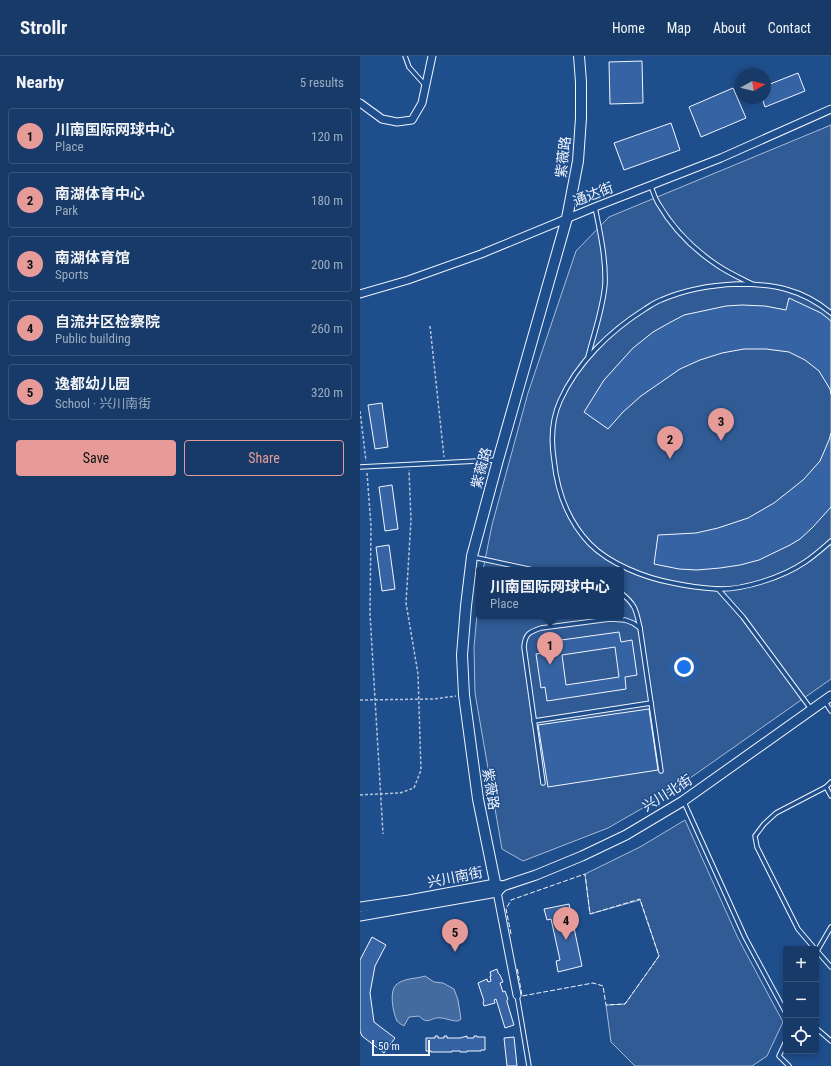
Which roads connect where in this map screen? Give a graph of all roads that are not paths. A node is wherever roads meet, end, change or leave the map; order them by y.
1 (404, 56) edge
2 (432, 56) edge
3 (579, 56) edge
4 (425, 86) junction
5 (360, 103) edge
6 (831, 109) edge
7 (650, 186) junction
8 (595, 207) junction
9 (568, 218) junction
10 (753, 284) junction
11 (360, 294) edge
12 (831, 313) edge
13 (588, 358) junction
14 (498, 460) junction
15 (360, 467) edge
16 (831, 541) edge
17 (472, 556) junction
18 (520, 567) edge
19 (622, 567) edge
20 (624, 568) edge
21 (718, 589) junction
22 (624, 595) edge
23 (640, 628) junction
24 (828, 699) edge
25 (651, 702) junction
26 (812, 710) junction
27 (831, 710) edge
28 (534, 721) junction
29 (661, 770) dead end
30 (831, 782) edge
31 (542, 783) dead end
32 (826, 787) junction
33 (831, 796) edge
34 (683, 801) junction
35 (498, 887) junction
36 (360, 907) edge
37 (360, 916) edge
38 (831, 927) edge
39 (813, 946) edge
40 (819, 946) edge
41 (819, 953) edge
42 (831, 967) edge
43 (517, 995) joint
44 (783, 1007) edge
45 (819, 1031) edge
46 (831, 1041) edge
47 (783, 1047) edge
48 (529, 1066) edge
49 (788, 1066) edge

1 - 4 lane
2 - 4 street
3 - 9 main road, 紫薇路
4 - 5 street
6 - 7 street, 通达街
7 - 8 street, 通达街
7 - 10 lane
8 - 9 street, 通达街
8 - 13 lane
9 - 11 street, 通达街
9 - 14 main road, 紫薇路
10 - 12 lane
10 - 13 lane
13 - 19 lane
14 - 15 lane
14 - 17 main road, 紫薇路
16 - 21 lane
17 - 18 lane
17 - 35 main road, 紫薇路
20 - 21 lane
21 - 26 lane
22 - 23 lane
23 - 25 lane
23 - 28 lane
24 - 26 street, 兴川北街
24 - 27 lane
25 - 28 lane
25 - 29 lane
26 - 34 street, 兴川北街
28 - 31 lane
30 - 32 lane
32 - 33 lane
32 - 39 lane
34 - 35 street, 兴川北街
34 - 44 lane
35 - 36 street, 兴川南街
35 - 37 street, 兴川南街
35 - 43 street
38 - 40 lane
41 - 42 lane
43 - 48 lane
45 - 46 lane
47 - 49 lane

